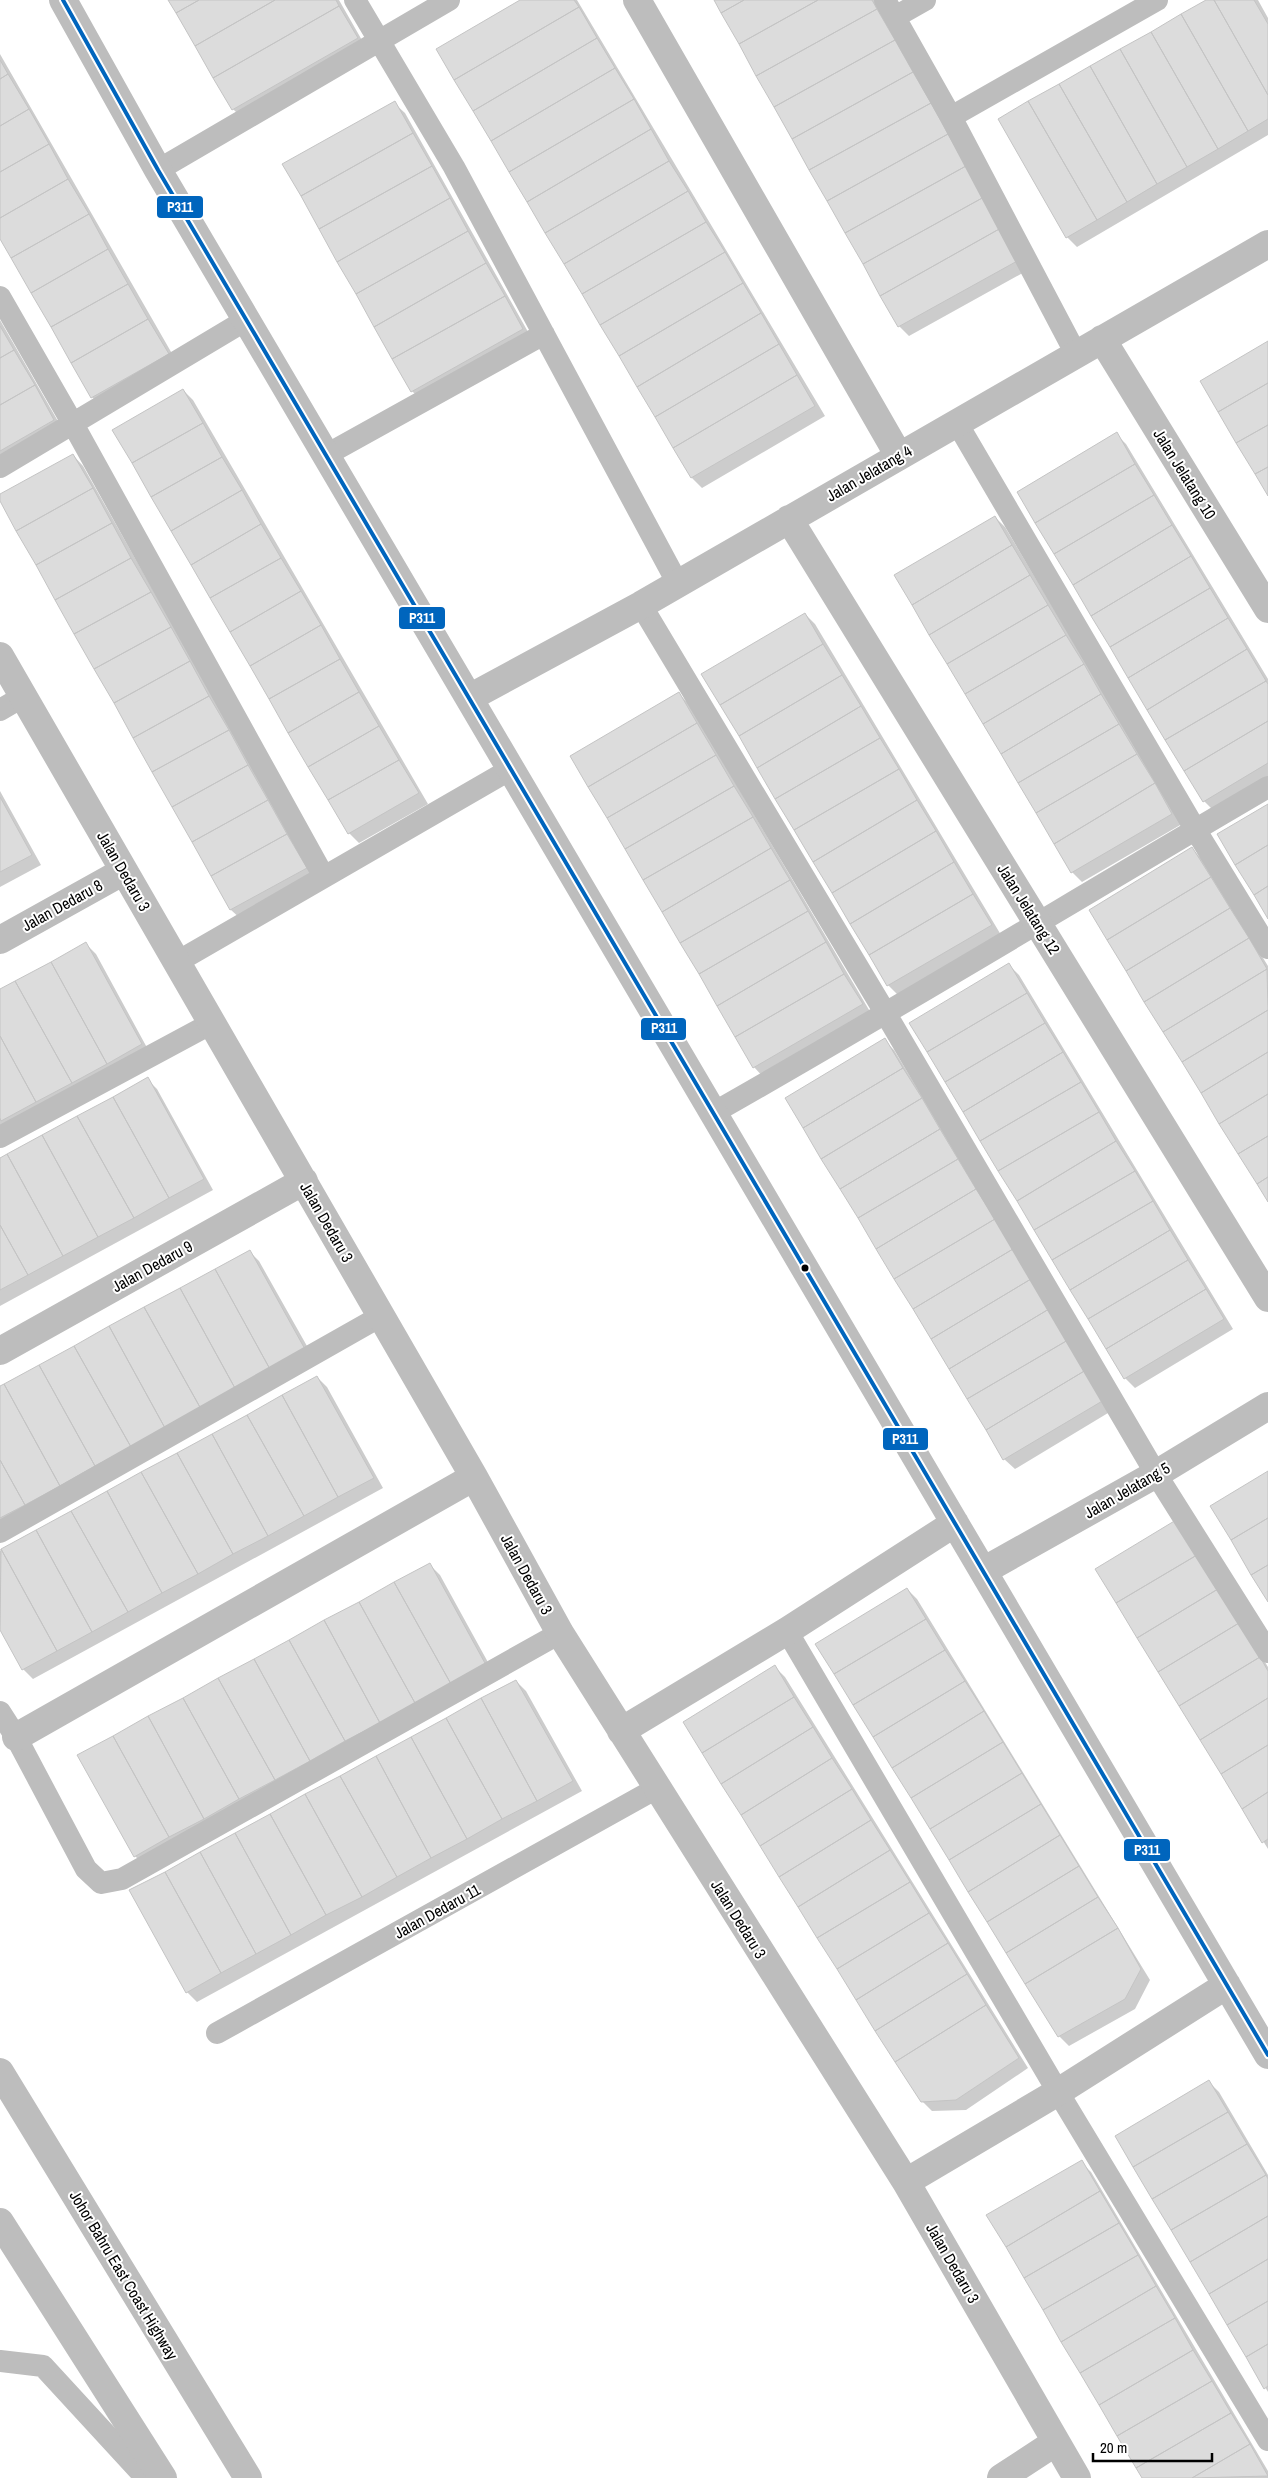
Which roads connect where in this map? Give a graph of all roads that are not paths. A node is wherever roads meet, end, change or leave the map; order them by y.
1 (63, 0) edge
2 (355, 0) edge
3 (449, 0) edge
4 (637, 0) edge
5 (925, 0) edge
6 (1157, 0) edge
7 (890, 8) edge
8 (379, 42) junction
9 (951, 117) junction
10 (158, 170) junction
11 (1268, 244) edge
12 (0, 297) edge
13 (246, 320) junction
14 (544, 334) junction
15 (1102, 339) junction
16 (1076, 354) junction
17 (957, 423) junction
18 (73, 424) junction
19 (326, 455) junction
20 (899, 456) junction
21 (0, 467) edge
22 (789, 520) junction
23 (678, 584) junction
24 (641, 606) junction
25 (1268, 609) edge
26 (0, 656) edge
27 (24, 696) junction
28 (469, 698) junction
29 (0, 710) edge
30 (511, 769) junction
31 (1268, 787) edge
32 (1195, 830) junction
33 (124, 871) junction
34 (324, 877) junction
35 (1037, 922) junction
36 (0, 940) edge
37 (1268, 948) edge
38 (177, 962) junction
39 (886, 1014) junction
40 (212, 1023) junction
41 (714, 1113) junction
42 (0, 1137) edge
43 (304, 1181) junction
44 (1268, 1298) edge
45 (381, 1316) junction
46 (0, 1351) edge
47 (1268, 1406) edge
48 (1156, 1474) junction
49 (474, 1477) junction
50 (955, 1523) junction
51 (0, 1532) edge
52 (983, 1571) junction
53 (787, 1631) junction
54 (560, 1633) junction
55 (1268, 1652) edge
56 (0, 1712) edge
57 (621, 1731) junction
58 (16, 1737) junction
59 (657, 1788) junction
60 (1227, 1985) junction
61 (217, 2033) dead end
62 (1268, 2054) edge
63 (0, 2072) edge
64 (1058, 2092) junction
65 (906, 2182) junction
66 (0, 2222) edge
67 (0, 2361) edge
68 (1268, 2440) edge
69 (1056, 2442) junction
70 (146, 2478) edge
71 (163, 2478) edge
72 (248, 2478) edge
73 (1001, 2478) edge
74 (1077, 2478) edge

1 - 10 main road
2 - 8 lane
3 - 8 lane
4 - 20 main road
5 - 7 lane
6 - 9 lane
7 - 9 lane
8 - 10 lane
8 - 14 lane
9 - 16 lane
10 - 13 main road
11 - 15 main road, Jalan Jelatang 4
12 - 18 lane
13 - 18 lane
13 - 19 main road
14 - 19 lane
14 - 23 lane
15 - 16 main road, Jalan Jelatang 4
15 - 25 main road, Jalan Jelatang 10
16 - 17 main road, Jalan Jelatang 4
17 - 20 main road, Jalan Jelatang 4
17 - 32 lane
18 - 21 lane
18 - 34 lane
19 - 28 main road
20 - 22 main road, Jalan Jelatang 4
22 - 23 main road, Jalan Jelatang 4
22 - 35 main road, Jalan Jelatang 12
23 - 24 main road, Jalan Jelatang 4
24 - 28 main road, Jalan Jelatang 4
24 - 39 lane
26 - 27 main road, Jalan Dedaru 3
27 - 29 lane
27 - 33 main road, Jalan Dedaru 3
28 - 30 main road
30 - 34 lane
30 - 41 main road
31 - 32 lane
32 - 35 lane
32 - 37 lane
33 - 36 main road, Jalan Dedaru 8
33 - 38 main road, Jalan Dedaru 3
34 - 38 lane
35 - 39 lane
35 - 44 main road, Jalan Jelatang 12
38 - 40 main road, Jalan Dedaru 3
39 - 41 lane
39 - 48 lane
40 - 42 lane
40 - 43 main road, Jalan Dedaru 3
41 - 50 main road
43 - 45 main road, Jalan Dedaru 3
43 - 46 main road, Jalan Dedaru 9
45 - 49 main road, Jalan Dedaru 3
45 - 51 lane
47 - 48 main road, Jalan Jelatang 5
48 - 52 main road, Jalan Jelatang 5
48 - 55 lane
49 - 54 main road, Jalan Dedaru 3
49 - 58 main road
50 - 52 main road
50 - 53 main road
52 - 60 main road
53 - 57 main road
53 - 64 lane
54 - 57 main road, Jalan Dedaru 3
54 - 58 lane
56 - 58 lane
57 - 59 main road, Jalan Dedaru 3
59 - 61 lane, Jalan Dedaru 11
59 - 65 main road, Jalan Dedaru 3
60 - 62 main road
60 - 64 main road
63 - 72 main road, Johor Bahru East Coast Highway
64 - 65 main road
64 - 68 lane
65 - 69 main road, Jalan Dedaru 3
66 - 71 main road
67 - 70 lane
69 - 73 main road
69 - 74 main road, Jalan Dedaru 3

